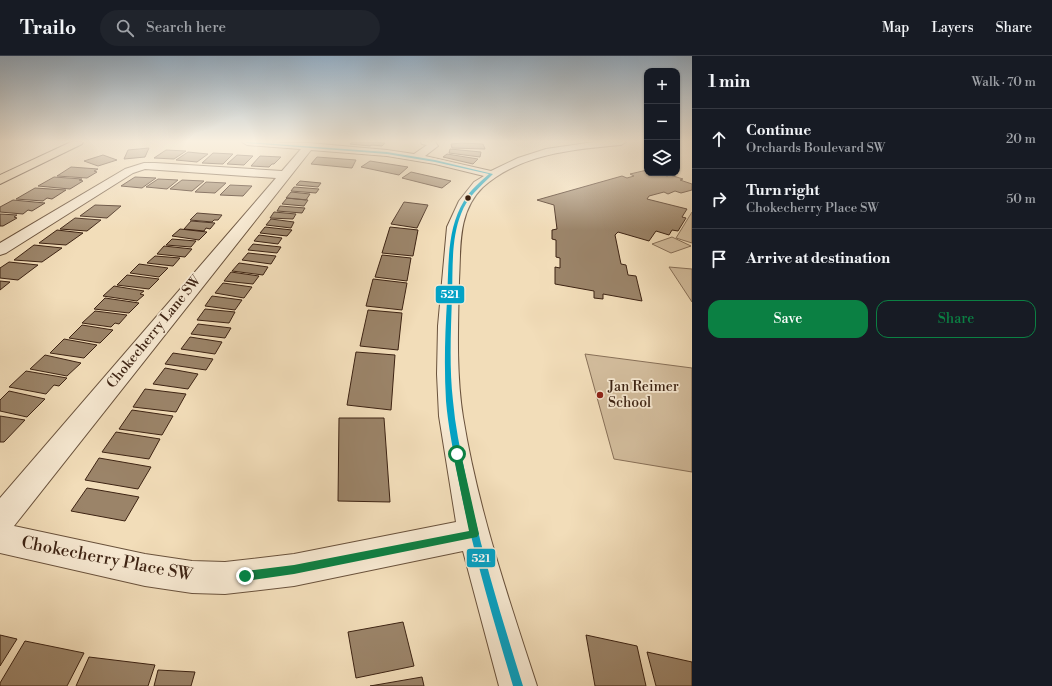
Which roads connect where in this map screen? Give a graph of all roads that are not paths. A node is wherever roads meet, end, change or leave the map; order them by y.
1 (18, 171) edge
2 (129, 171) edge
3 (232, 171) edge
4 (286, 171) edge
5 (480, 171) edge
6 (497, 171) edge
7 (491, 174) junction
8 (283, 175) junction
9 (0, 180) edge
10 (0, 250) edge
11 (0, 520) edge
12 (474, 534) junction
13 (0, 538) edge
14 (518, 686) edge

1 - 9 main road
2 - 10 street
3 - 8 street
4 - 8 street, Chokecherry Lane SW
5 - 7 street
6 - 7 street
7 - 12 street
8 - 11 street, Chokecherry Lane SW
12 - 13 street, Chokecherry Place SW
12 - 14 street

